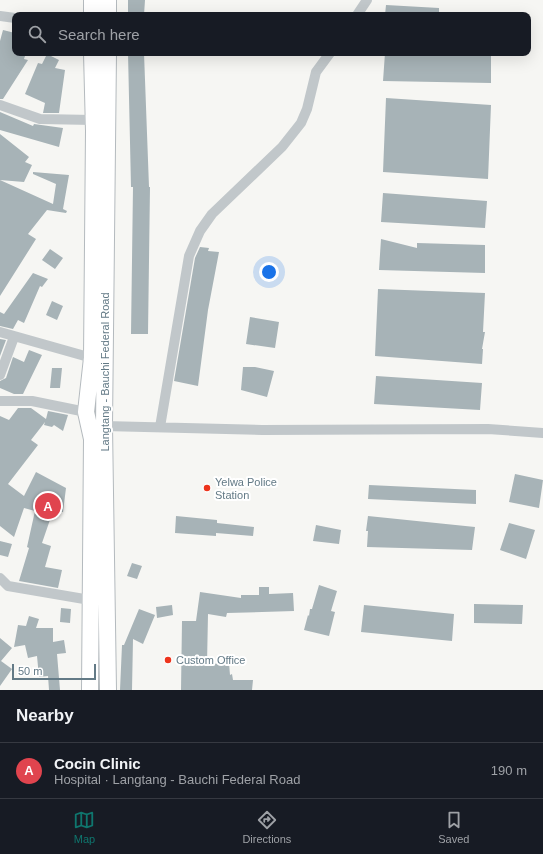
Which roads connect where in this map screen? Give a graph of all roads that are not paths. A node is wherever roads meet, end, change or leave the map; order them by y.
1 (92, 0) edge
2 (108, 0) edge
3 (367, 0) edge
4 (92, 12) edge
5 (108, 12) edge
6 (359, 12) edge
7 (0, 16) edge
8 (12, 18) edge
9 (92, 56) edge
10 (108, 56) edge
11 (328, 56) edge
12 (0, 105) edge
13 (93, 120) junction
14 (0, 332) edge
15 (14, 337) junction
16 (92, 358) junction
17 (0, 375) edge
18 (0, 401) edge
19 (86, 412) junction
20 (104, 426) junction
21 (160, 427) junction
22 (543, 433) edge
23 (0, 578) edge
24 (4, 587) edge
25 (90, 600) junction
26 (90, 690) edge
27 (108, 690) edge

1 - 4 main road
2 - 5 main road
3 - 6 street
7 - 8 street
9 - 13 main road
10 - 20 main road, Langtang - Bauchi Federal Road
11 - 21 street
12 - 13 street
13 - 16 main road
14 - 15 street
15 - 16 street
15 - 17 street
16 - 19 main road
18 - 19 street
19 - 25 main road
20 - 21 street
20 - 27 main road, Langtang - Bauchi Federal Road
21 - 22 street
23 - 24 street
24 - 25 street
25 - 26 main road

